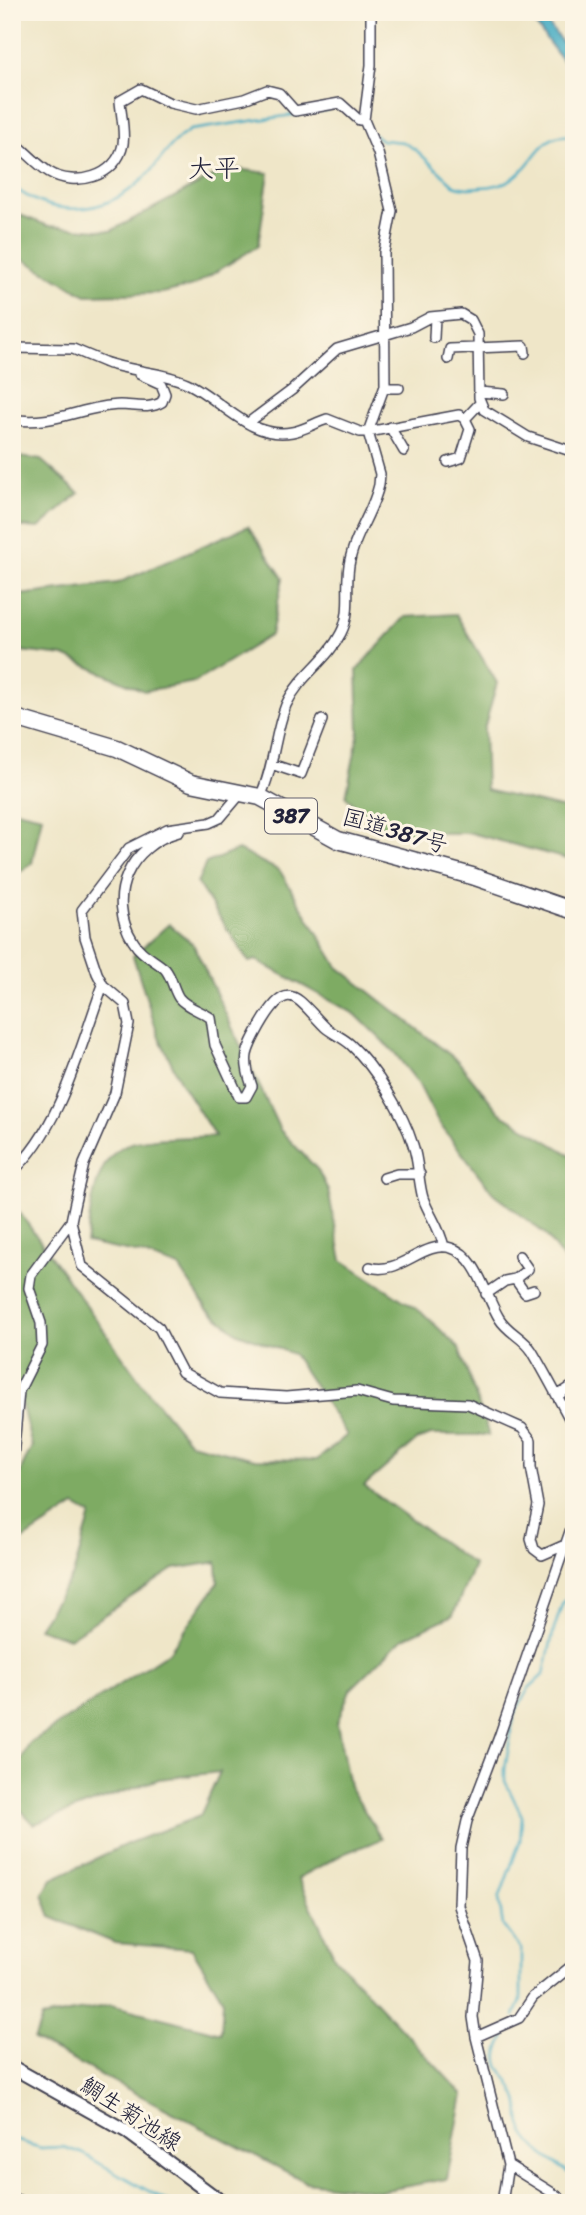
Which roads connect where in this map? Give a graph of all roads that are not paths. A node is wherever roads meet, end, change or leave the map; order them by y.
1 (371, 12) edge
2 (364, 120) junction
3 (12, 141) edge
4 (435, 317) junction
5 (384, 334) junction
6 (434, 338) dead end
7 (12, 348) edge
8 (479, 348) junction
9 (525, 353) dead end
10 (448, 359) dead end
11 (104, 362) junction
12 (384, 388) junction
13 (399, 388) dead end
14 (479, 392) junction
15 (504, 394) dead end
16 (480, 403) junction
17 (12, 419) edge
18 (465, 419) junction
19 (248, 423) junction
20 (390, 427) junction
21 (369, 432) junction
22 (404, 451) dead end
23 (574, 452) edge
24 (448, 463) dead end
25 (12, 717) edge
26 (323, 720) dead end
27 (271, 764) junction
28 (243, 792) junction
29 (260, 797) junction
30 (181, 828) junction
31 (574, 911) edge
32 (103, 985) junction
33 (12, 1172) edge
34 (420, 1174) junction
35 (384, 1178) dead end
36 (71, 1221) junction
37 (444, 1247) junction
38 (519, 1256) dead end
39 (370, 1267) dead end
40 (515, 1279) junction
41 (534, 1290) dead end
42 (486, 1294) junction
43 (574, 1385) edge
44 (557, 1396) junction
45 (573, 1424) edge
46 (12, 1469) edge
47 (574, 1520) edge
48 (567, 1544) junction
49 (574, 1964) edge
50 (475, 2037) junction
51 (12, 2067) edge
52 (509, 2165) junction
53 (12, 2198) edge
54 (27, 2203) edge
55 (223, 2203) edge
56 (502, 2203) edge
57 (561, 2203) edge

1 - 2 street
2 - 3 street
2 - 5 street
4 - 5 street
4 - 6 street
4 - 8 street
5 - 12 street
5 - 19 street
7 - 11 street
8 - 9 street
8 - 10 street
8 - 14 street
11 - 17 street
11 - 19 street
12 - 13 street
12 - 21 street
14 - 15 street
14 - 16 street
16 - 18 street
16 - 23 street
18 - 20 street
18 - 24 street
19 - 21 street
20 - 21 street
20 - 22 street
21 - 27 street
25 - 28 highway, 国道387号 / 387
26 - 27 street
27 - 29 street
28 - 29 highway, 国道387号 / 387
28 - 30 street
29 - 31 highway, 国道387号 / 387
30 - 32 street
30 - 34 street
32 - 33 street
32 - 36 street
34 - 35 street
34 - 37 street
36 - 46 street
36 - 48 street
37 - 39 street
37 - 42 street
38 - 40 street
40 - 41 street
40 - 42 street
42 - 44 street
43 - 44 street
44 - 45 street
47 - 48 street
48 - 50 street
49 - 50 street
50 - 52 street
51 - 55 main road, 鯛生菊池線
52 - 56 street
52 - 57 street
53 - 54 street

